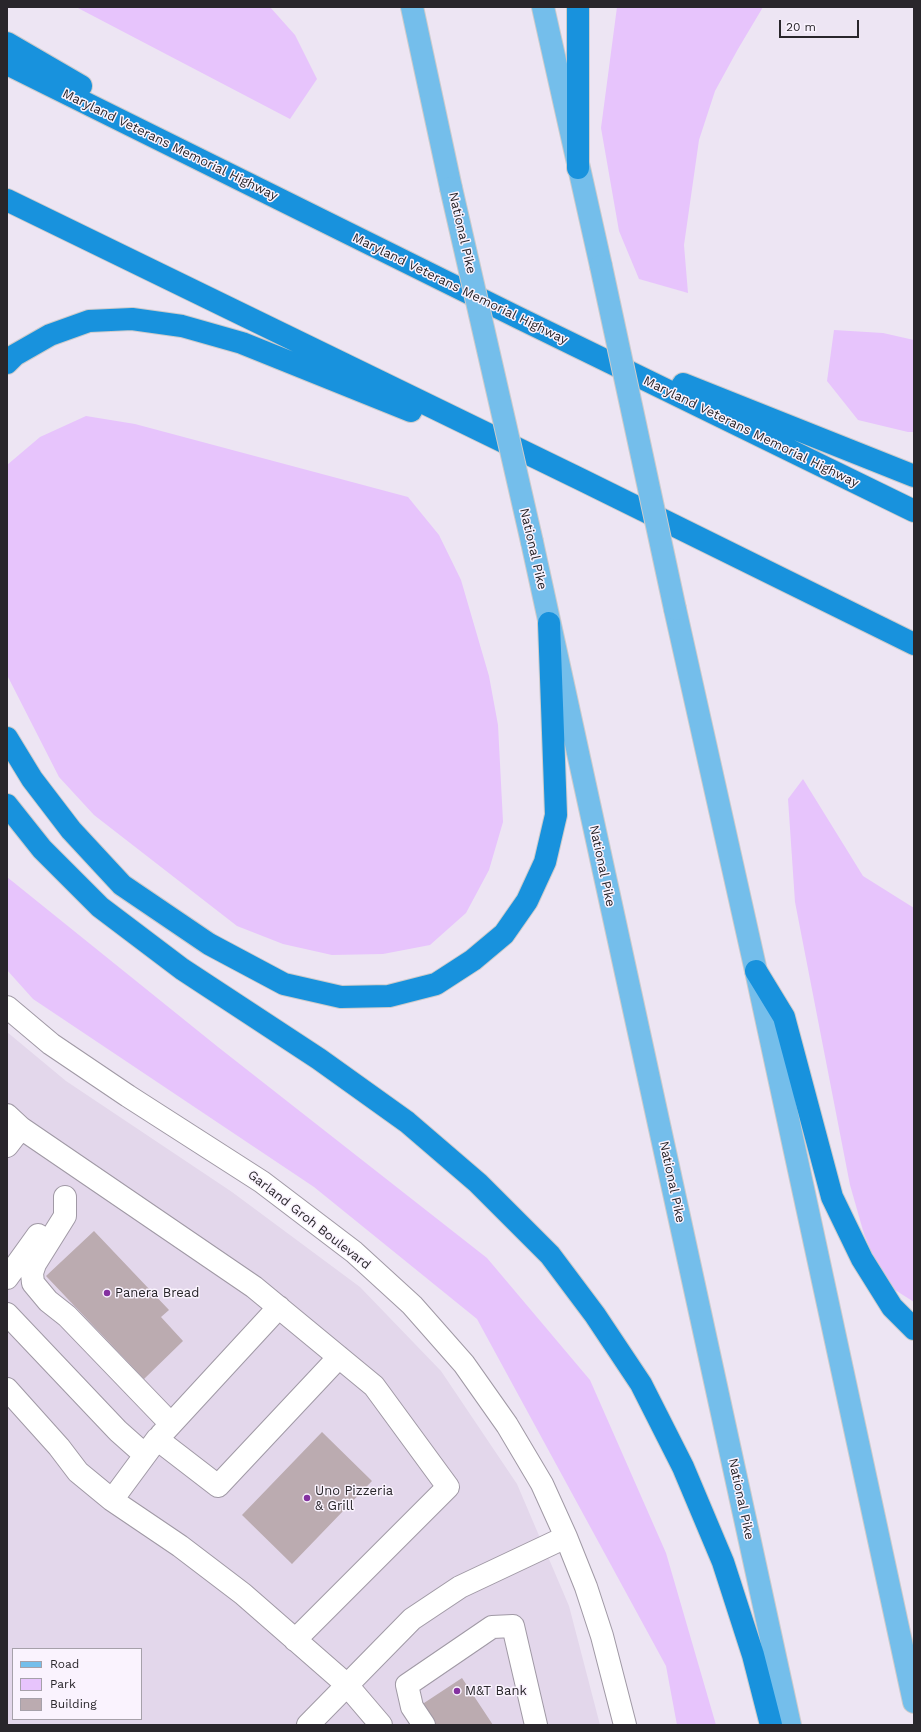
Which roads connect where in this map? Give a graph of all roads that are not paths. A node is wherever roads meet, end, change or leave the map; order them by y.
1 (412, 7) edge
2 (543, 7) edge
3 (578, 7) edge
4 (7, 43) edge
5 (7, 64) edge
6 (578, 168) junction
7 (241, 180) junction
8 (7, 200) edge
9 (517, 317) junction
10 (7, 363) edge
11 (914, 476) edge
12 (582, 480) junction
13 (914, 511) edge
14 (824, 600) junction
15 (550, 623) junction
16 (914, 644) edge
17 (914, 651) edge
18 (7, 738) edge
19 (7, 806) edge
20 (756, 972) junction
21 (7, 1006) edge
22 (14, 1121) edge
23 (7, 1146) edge
24 (84, 1171) junction
25 (65, 1197) junction
26 (7, 1278) edge
27 (279, 1307) junction
28 (7, 1314) edge
29 (914, 1329) edge
30 (339, 1357) junction
31 (7, 1389) edge
32 (158, 1439) junction
33 (112, 1500) junction
34 (566, 1537) junction
35 (295, 1640) junction
36 (346, 1684) junction
37 (914, 1702) edge
38 (308, 1725) edge
39 (381, 1725) edge
40 (424, 1725) edge
41 (536, 1725) edge
42 (625, 1725) edge
43 (771, 1725) edge
44 (790, 1725) edge

1 - 15 main road, National Pike, bridge
2 - 6 main road
3 - 6 highway
4 - 7 highway
5 - 7 highway, Maryland Veterans Memorial Highway
6 - 20 main road, bridge
7 - 9 highway, Maryland Veterans Memorial Highway
8 - 12 highway
9 - 11 highway
9 - 13 highway, Maryland Veterans Memorial Highway
10 - 12 highway
12 - 14 highway
14 - 16 highway
14 - 17 highway
15 - 18 highway
15 - 44 main road, National Pike
19 - 43 highway
20 - 29 highway
20 - 37 main road
21 - 34 street, Garland Groh Boulevard
22 - 23 street
22 - 24 street
24 - 25 street
24 - 27 street
25 - 26 street
25 - 32 street
27 - 30 street
27 - 32 street
28 - 32 street
30 - 32 street
30 - 35 street
31 - 33 street
32 - 33 street
33 - 35 street
34 - 36 street
34 - 42 street, Garland Groh Boulevard
35 - 36 street
36 - 38 street
36 - 39 street
40 - 41 street

